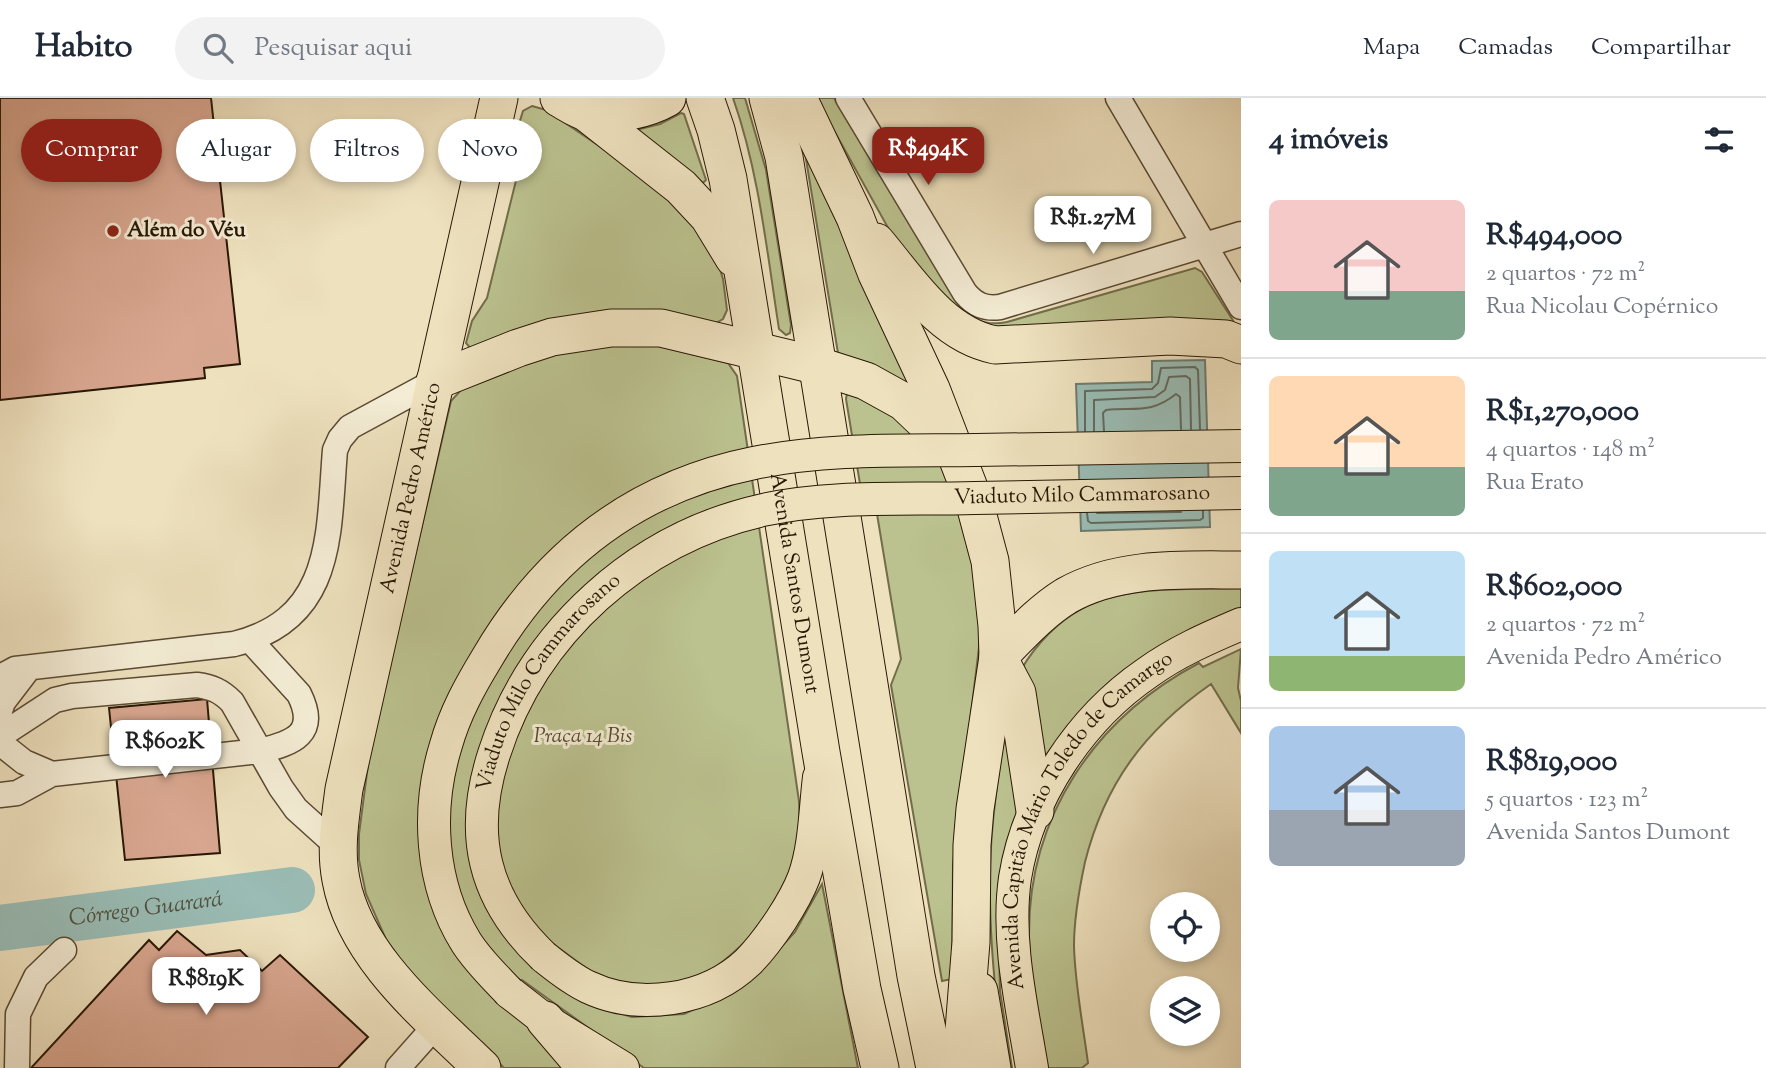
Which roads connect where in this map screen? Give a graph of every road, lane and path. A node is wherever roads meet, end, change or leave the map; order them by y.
1 (499, 98) edge
2 (667, 98) edge
3 (705, 98) edge
4 (768, 98) edge
5 (797, 98) edge
6 (848, 98) edge
7 (1118, 98) edge
8 (573, 105) edge
9 (855, 217) junction
10 (1241, 234) edge
11 (1206, 245) junction
12 (745, 276) junction
13 (1241, 307) edge
14 (1241, 345) edge
15 (757, 351) junction
16 (819, 366) junction
17 (435, 381) junction
18 (1241, 446) edge
19 (952, 448) junction
20 (1241, 493) edge
21 (1241, 570) edge
22 (1241, 624) edge
23 (250, 640) junction
24 (998, 657) junction
25 (11, 670) edge
26 (0, 711) edge
27 (0, 737) edge
28 (0, 743) edge
29 (260, 751) junction
30 (821, 752) junction
31 (52, 774) junction
32 (0, 795) edge
33 (1035, 811) junction
34 (337, 845) junction
35 (971, 942) junction
36 (64, 950) dead end
37 (545, 1020) junction
38 (437, 1024) junction
39 (17, 1068) edge
40 (398, 1068) edge
41 (482, 1068) edge
42 (586, 1068) edge
43 (623, 1068) edge
44 (880, 1068) edge
45 (935, 1068) edge
46 (961, 1068) edge
47 (992, 1068) edge
48 (1032, 1068) edge

1 - 17 highway, Avenida Pedro Américo
2 - 8 highway
3 - 12 highway, Avenida Santos Dumont
4 - 16 highway
5 - 9 highway
6 - 11 street
7 - 11 street
8 - 12 highway
9 - 14 highway
9 - 19 highway
10 - 11 street
11 - 13 street
12 - 15 highway, Avenida Santos Dumont
15 - 16 highway
15 - 17 highway
15 - 30 highway, Avenida Santos Dumont
16 - 19 highway
16 - 45 highway
17 - 23 street
17 - 34 highway, Avenida Pedro Américo
18 - 37 main road, bridge
19 - 24 highway
20 - 30 main road, Viaduto Milo Cammarosano, bridge
21 - 24 highway
22 - 33 main road, Avenida Capitão Mário Toledo de Camargo
23 - 25 street
23 - 29 street
24 - 33 highway
24 - 35 highway
25 - 26 street
27 - 29 street
28 - 31 street
29 - 31 street
29 - 34 street
30 - 44 highway, Avenida Santos Dumont
31 - 32 street
33 - 48 main road, Avenida Capitão Mário Toledo de Camargo
34 - 38 highway, Avenida Pedro Américo
35 - 46 highway
35 - 47 highway
36 - 39 street
37 - 42 highway
37 - 43 main road
38 - 40 street
38 - 41 highway

